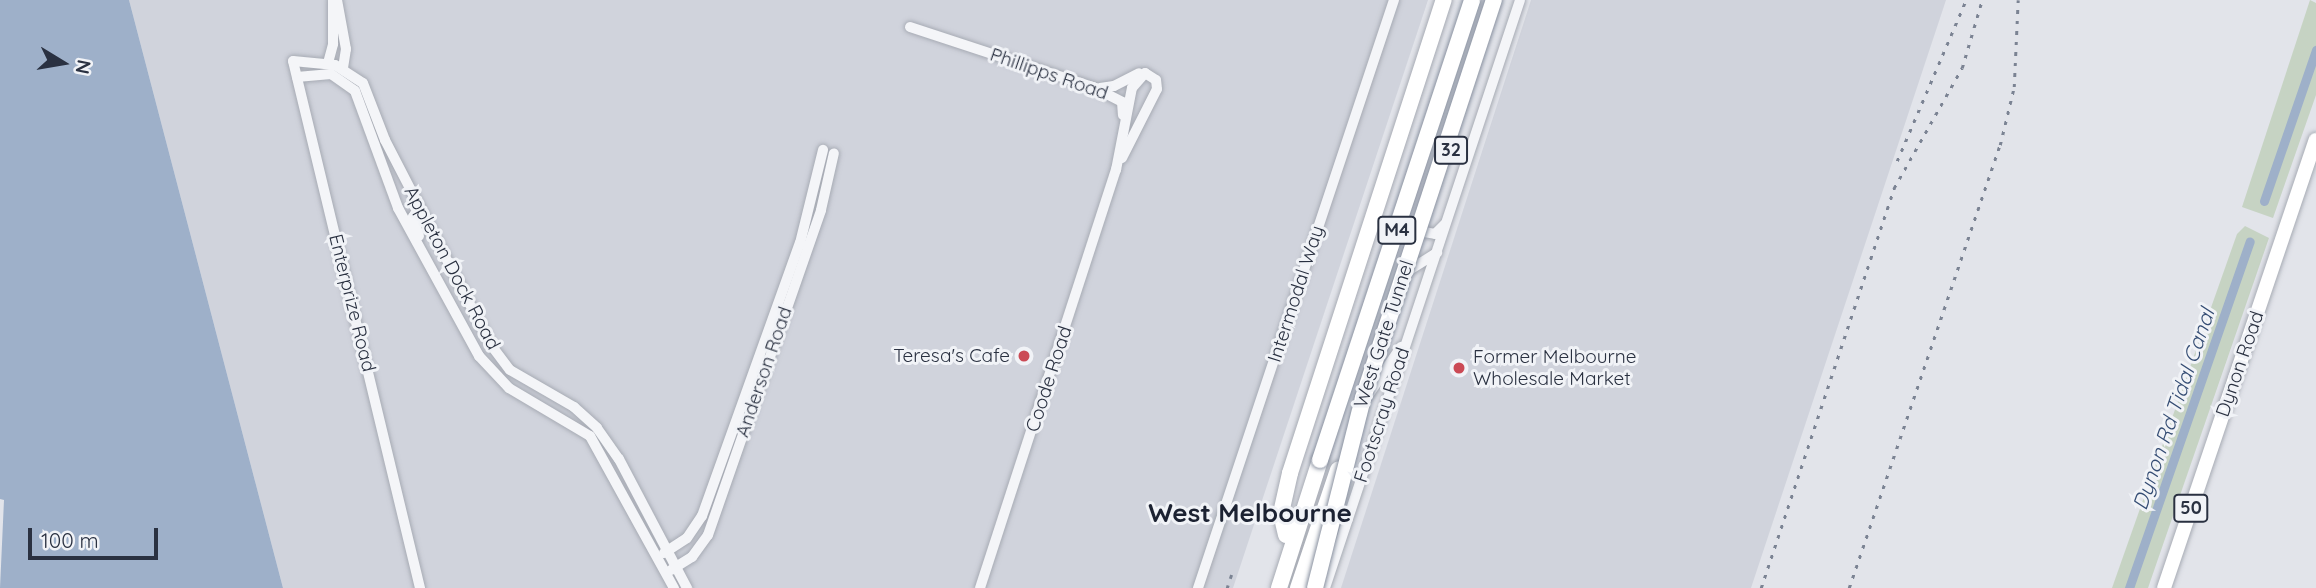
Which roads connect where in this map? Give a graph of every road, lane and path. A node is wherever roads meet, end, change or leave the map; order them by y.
1 (335, 0) edge
2 (1394, 0) edge
3 (1444, 0) edge
4 (1472, 0) edge
5 (1494, 0) edge
6 (1501, 0) edge
7 (1520, 0) edge
8 (910, 27) dead end
9 (328, 64) junction
10 (343, 68) junction
11 (1478, 68) junction
12 (1144, 73) junction
13 (1496, 74) junction
14 (297, 77) junction
15 (1093, 87) junction
16 (2316, 140) edge
17 (1116, 170) junction
18 (419, 207) junction
19 (1449, 216) junction
20 (1424, 232) junction
21 (1438, 250) junction
22 (1411, 269) joint
23 (451, 305) junction
24 (1413, 322) junction
25 (1365, 397) junction
26 (1289, 540) junction
27 (412, 544) junction
28 (663, 553) junction
29 (671, 570) junction
30 (420, 588) edge
31 (427, 588) edge
32 (674, 588) edge
33 (687, 588) edge
34 (980, 588) edge
35 (1198, 588) edge
36 (1278, 588) edge
37 (1298, 588) edge
38 (1315, 588) edge
39 (1325, 588) edge
40 (2164, 588) edge

1 - 9 street
1 - 10 street
2 - 35 street, Intermodal Way
3 - 26 highway
4 - 26 highway, West Gate Tunnel / M4, bridge
5 - 25 highway, West Gate Tunnel / M4, bridge
6 - 11 main road, 32
7 - 13 street, Footscray Road
8 - 15 street, Phillipps Road
9 - 10 street
9 - 14 street, Enterprize Road
10 - 18 street, Appleton Dock Road
11 - 13 street
11 - 20 main road, 32
12 - 15 street
12 - 17 street, Coode Road
12 - 17 street, Coode Road
13 - 19 street, Footscray Road
14 - 23 street, Appleton Dock Road
14 - 27 street, Enterprize Road
15 - 17 street, Phillipps Road
16 - 40 main road, Dynon Road / 50
17 - 34 street, Coode Road
18 - 23 street
18 - 28 street, Appleton Dock Road
19 - 20 street
19 - 21 street, Footscray Road
20 - 22 main road, 32
21 - 22 street
21 - 24 street, Footscray Road
23 - 28 street, Appleton Dock Road
24 - 25 street, Footscray Road
24 - 39 street, Footscray Road
25 - 37 highway, West Gate Tunnel / M4, bridge
25 - 38 highway, bridge
26 - 36 highway, West Gate Tunnel
27 - 30 street, Enterprize Road
27 - 31 street, Enterprize Road
28 - 29 street, Appleton Dock Road
28 - 29 street, Anderson Road
29 - 32 street, Appleton Dock Road
29 - 33 street, Appleton Dock Road

